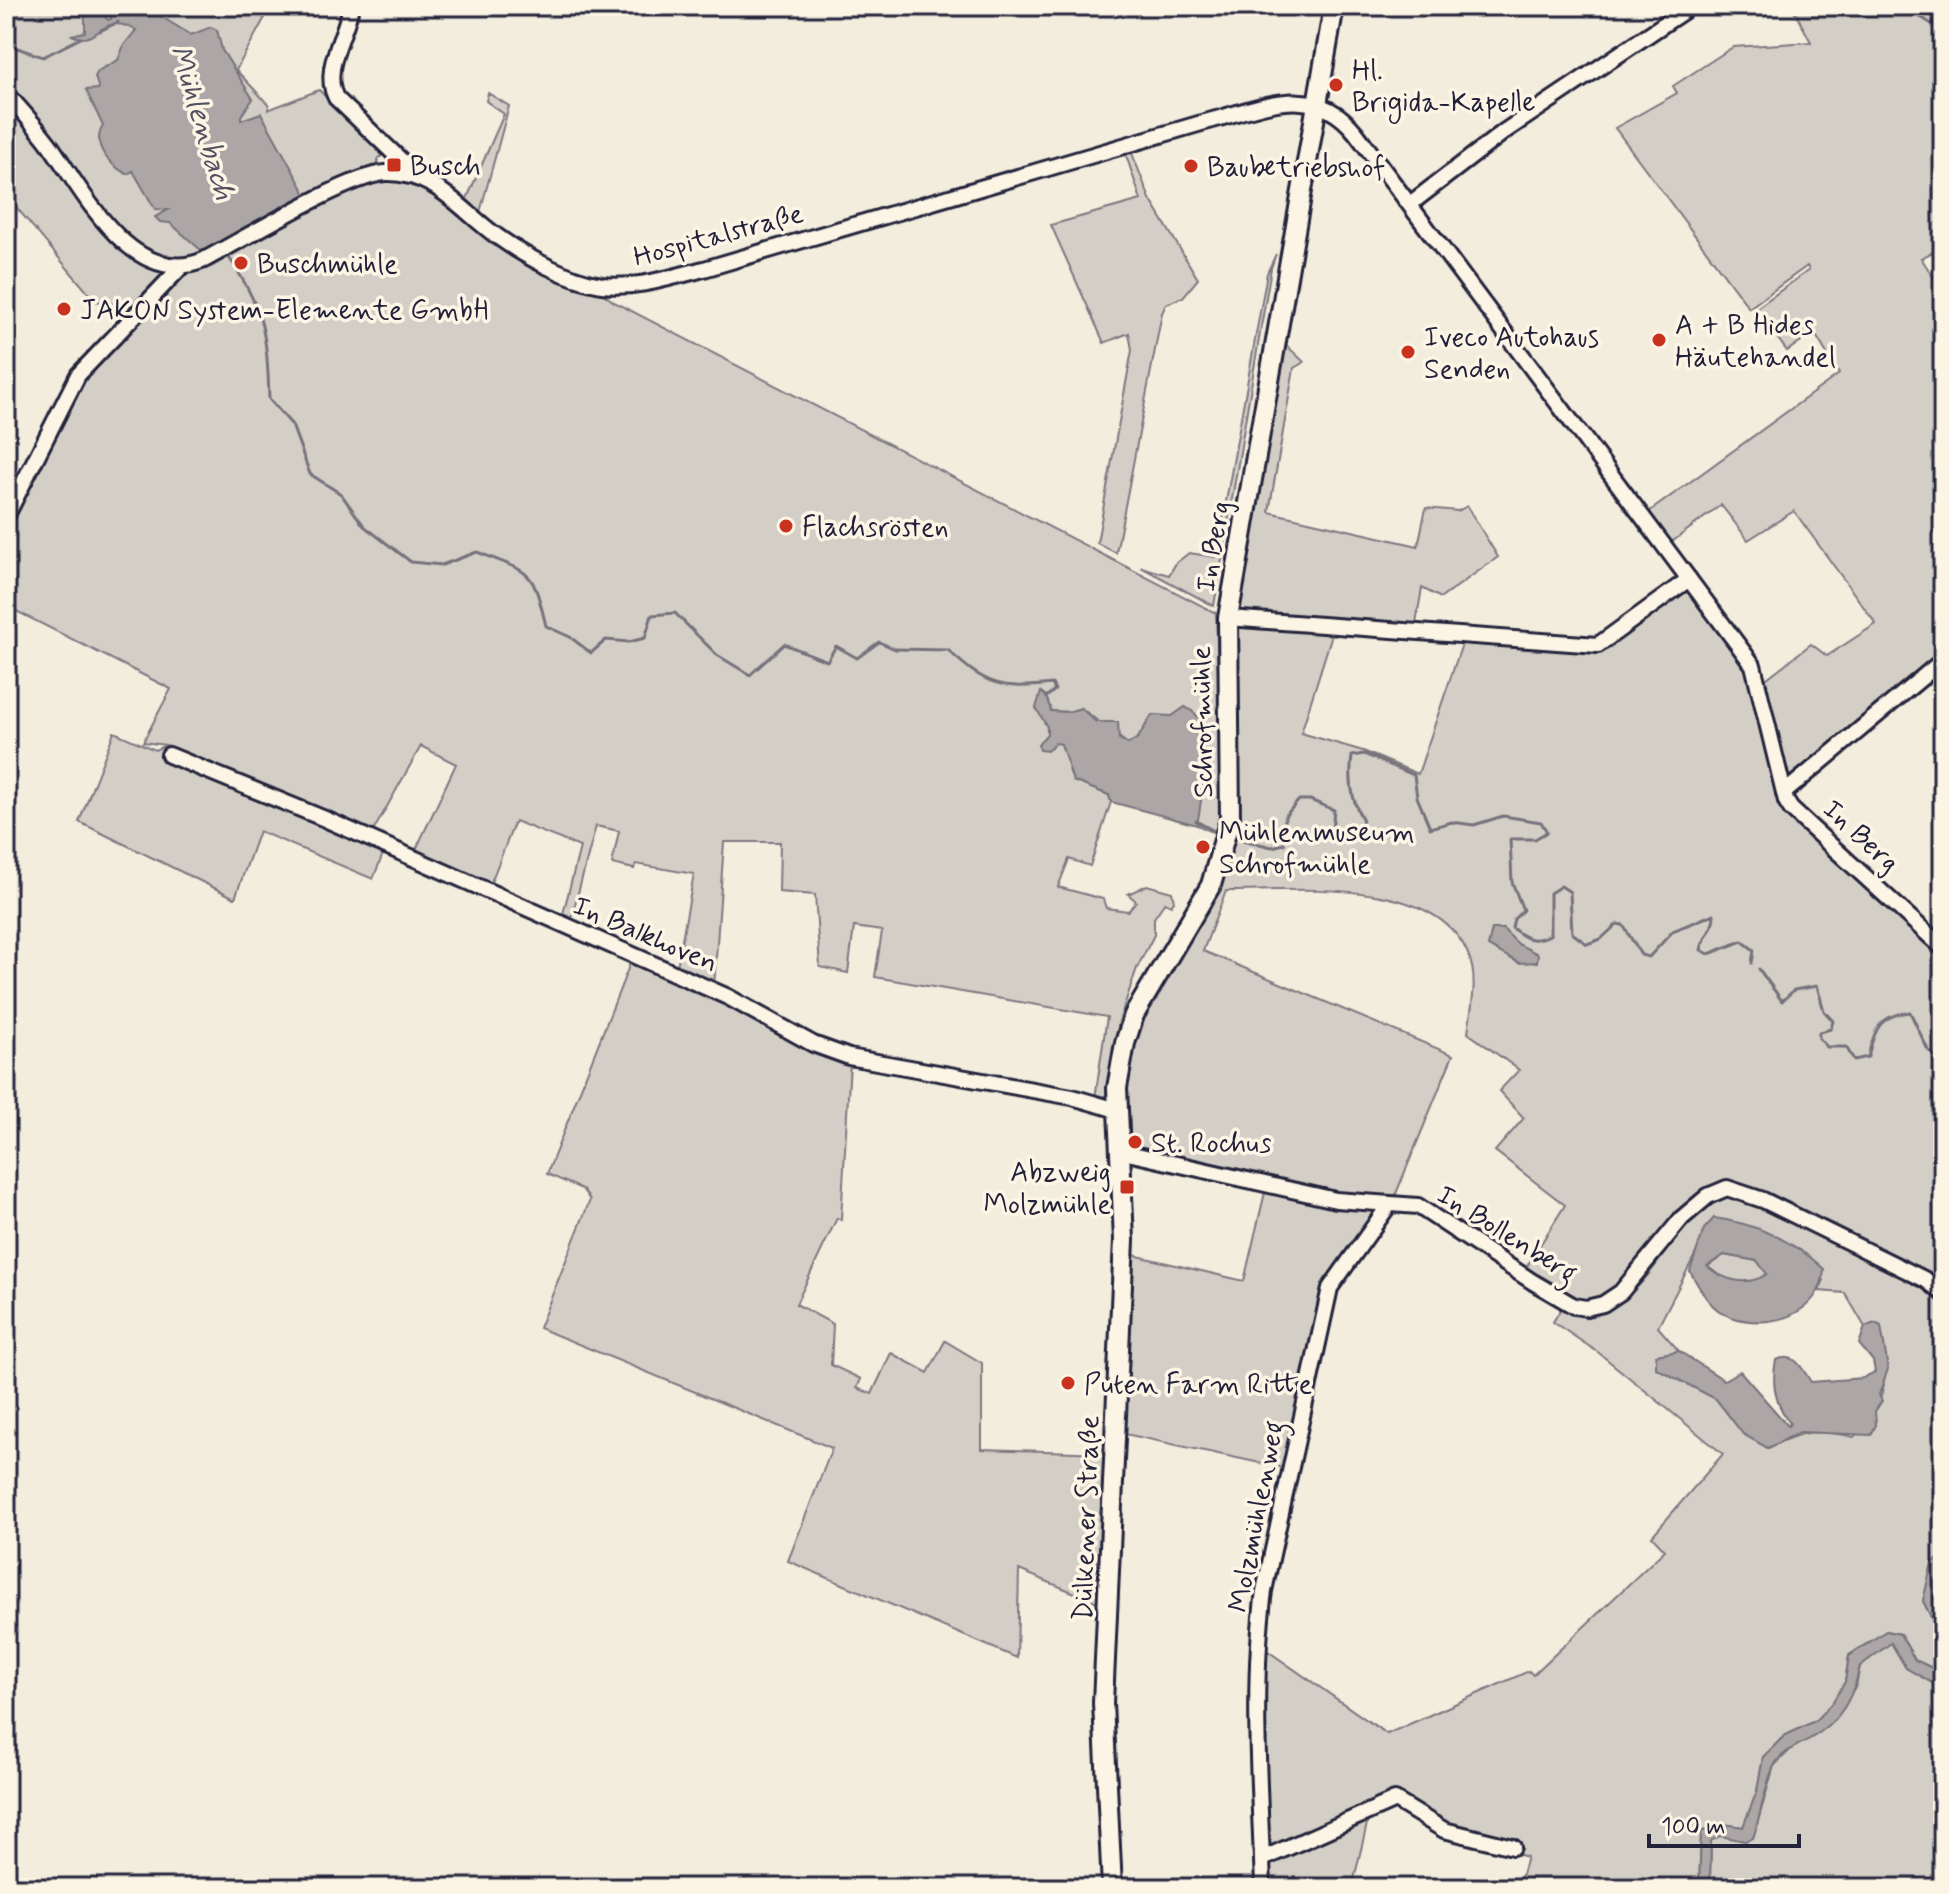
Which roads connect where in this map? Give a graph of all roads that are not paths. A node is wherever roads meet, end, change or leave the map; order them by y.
1 (351, 6) edge
2 (1334, 6) edge
3 (1691, 6) edge
4 (6, 93) edge
5 (1318, 102) junction
6 (390, 150) junction
7 (384, 173) junction
8 (406, 175) junction
9 (1410, 204) junction
10 (182, 266) junction
11 (6, 517) edge
12 (1689, 579) junction
13 (1228, 618) junction
14 (1943, 660) edge
15 (169, 755) dead end
16 (1784, 793) junction
17 (1943, 948) edge
18 (1117, 1110) junction
19 (1119, 1151) junction
20 (1389, 1205) junction
21 (1943, 1293) edge
22 (1513, 1847) dead end
23 (1262, 1859) junction
24 (1112, 1888) edge
25 (1263, 1888) edge

1 - 6 street
2 - 5 main road, In Berg
3 - 9 street
4 - 10 street
5 - 8 street, Hospitalstraße
5 - 9 street, In Berg
5 - 13 main road, In Berg
6 - 7 street
6 - 8 street
7 - 8 street, Hospitalstraße
7 - 10 street, Hospitalstraße
9 - 12 street, In Berg
10 - 11 street
12 - 13 street, In Berg
12 - 16 street, In Berg
13 - 18 main road, Schrofmühle
14 - 16 street, In Berg
15 - 18 street, In Balkhoven
16 - 17 street, In Berg
18 - 19 main road, Dülkener Straße
19 - 20 street, In Bollenberg
19 - 24 main road, Dülkener Straße
20 - 21 street, In Bollenberg
20 - 23 street, Molzmühlenweg
22 - 23 street
23 - 25 street, Molzmühlenweg

